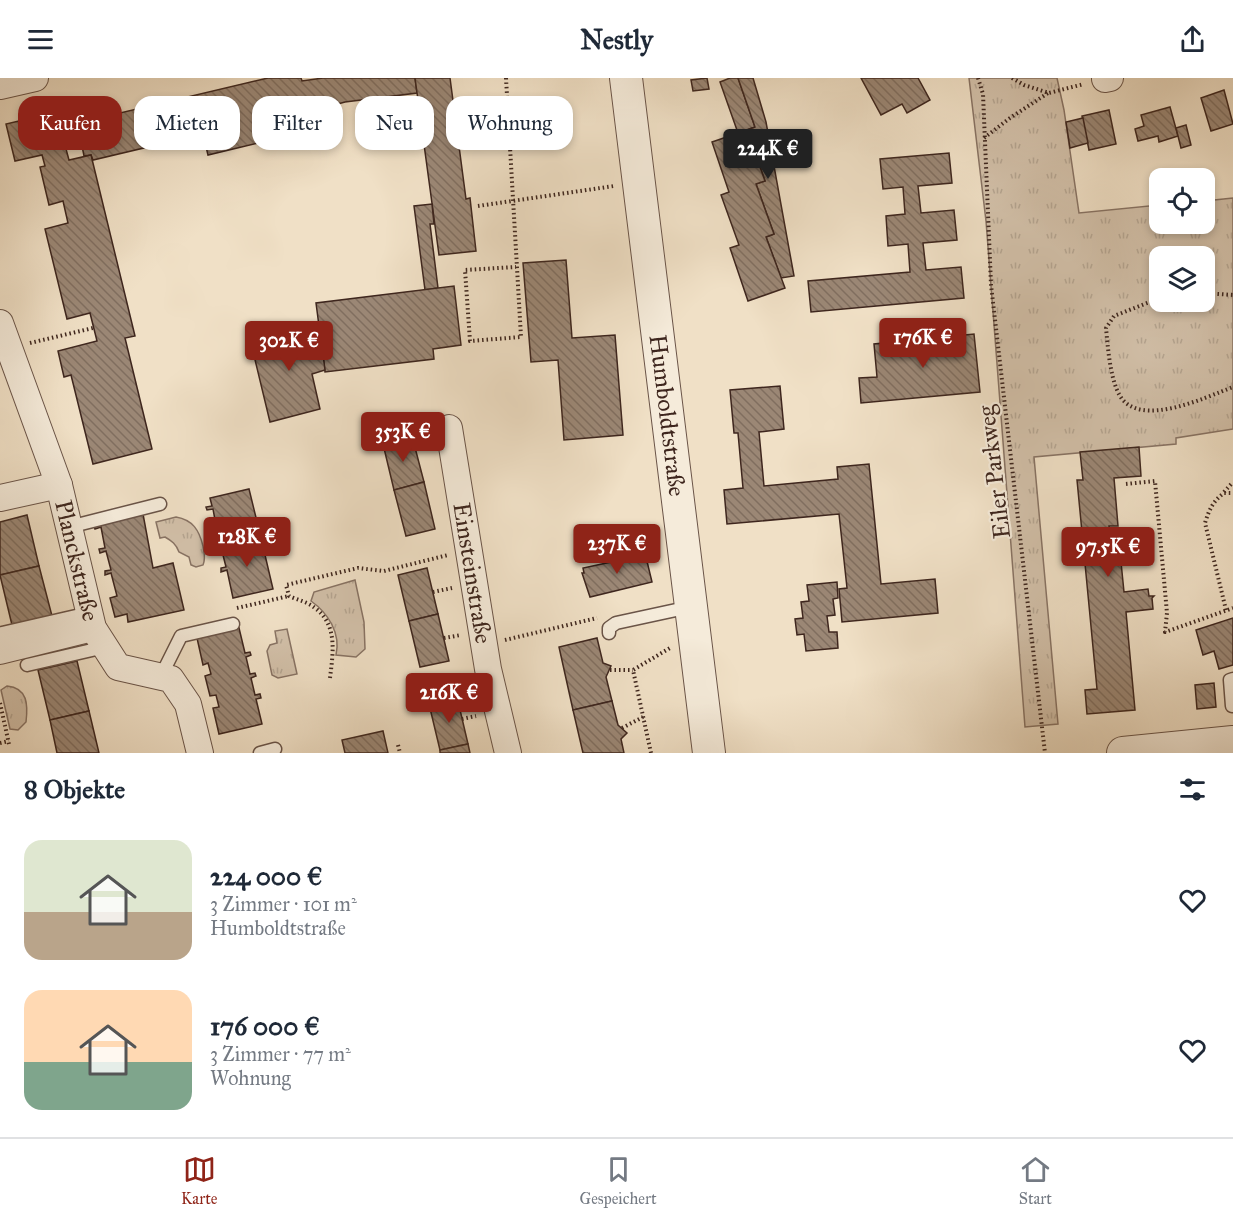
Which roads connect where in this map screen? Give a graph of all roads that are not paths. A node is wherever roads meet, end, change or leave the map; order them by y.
1 (35, 78) edge
2 (626, 78) edge
3 (0, 86) edge
4 (0, 323) edge
5 (449, 428) dead end
6 (59, 485) junction
7 (0, 498) edge
8 (160, 504) dead end
9 (69, 527) junction
10 (691, 607) junction
11 (233, 624) dead end
12 (96, 629) junction
13 (609, 633) dead end
14 (1, 642) edge
15 (27, 664) dead end
16 (161, 676) junction
17 (1233, 679) edge
18 (1232, 706) edge
19 (1233, 742) edge
20 (275, 749) dead end
21 (1177, 750) edge
22 (200, 753) edge
23 (260, 753) edge
24 (508, 753) edge
25 (709, 753) edge
26 (1123, 753) edge

1 - 3 street
2 - 10 street, Humboldtstraße
4 - 6 street, Planckstraße
5 - 24 street, Einsteinstraße
6 - 7 street
6 - 9 street, Planckstraße
8 - 9 lane
9 - 12 street, Planckstraße
10 - 13 lane
10 - 25 street, Humboldtstraße
11 - 16 lane
12 - 14 street
12 - 15 lane
12 - 16 street, Planckstraße
16 - 22 street
17 - 18 lane
19 - 21 street
20 - 23 lane
21 - 26 street

